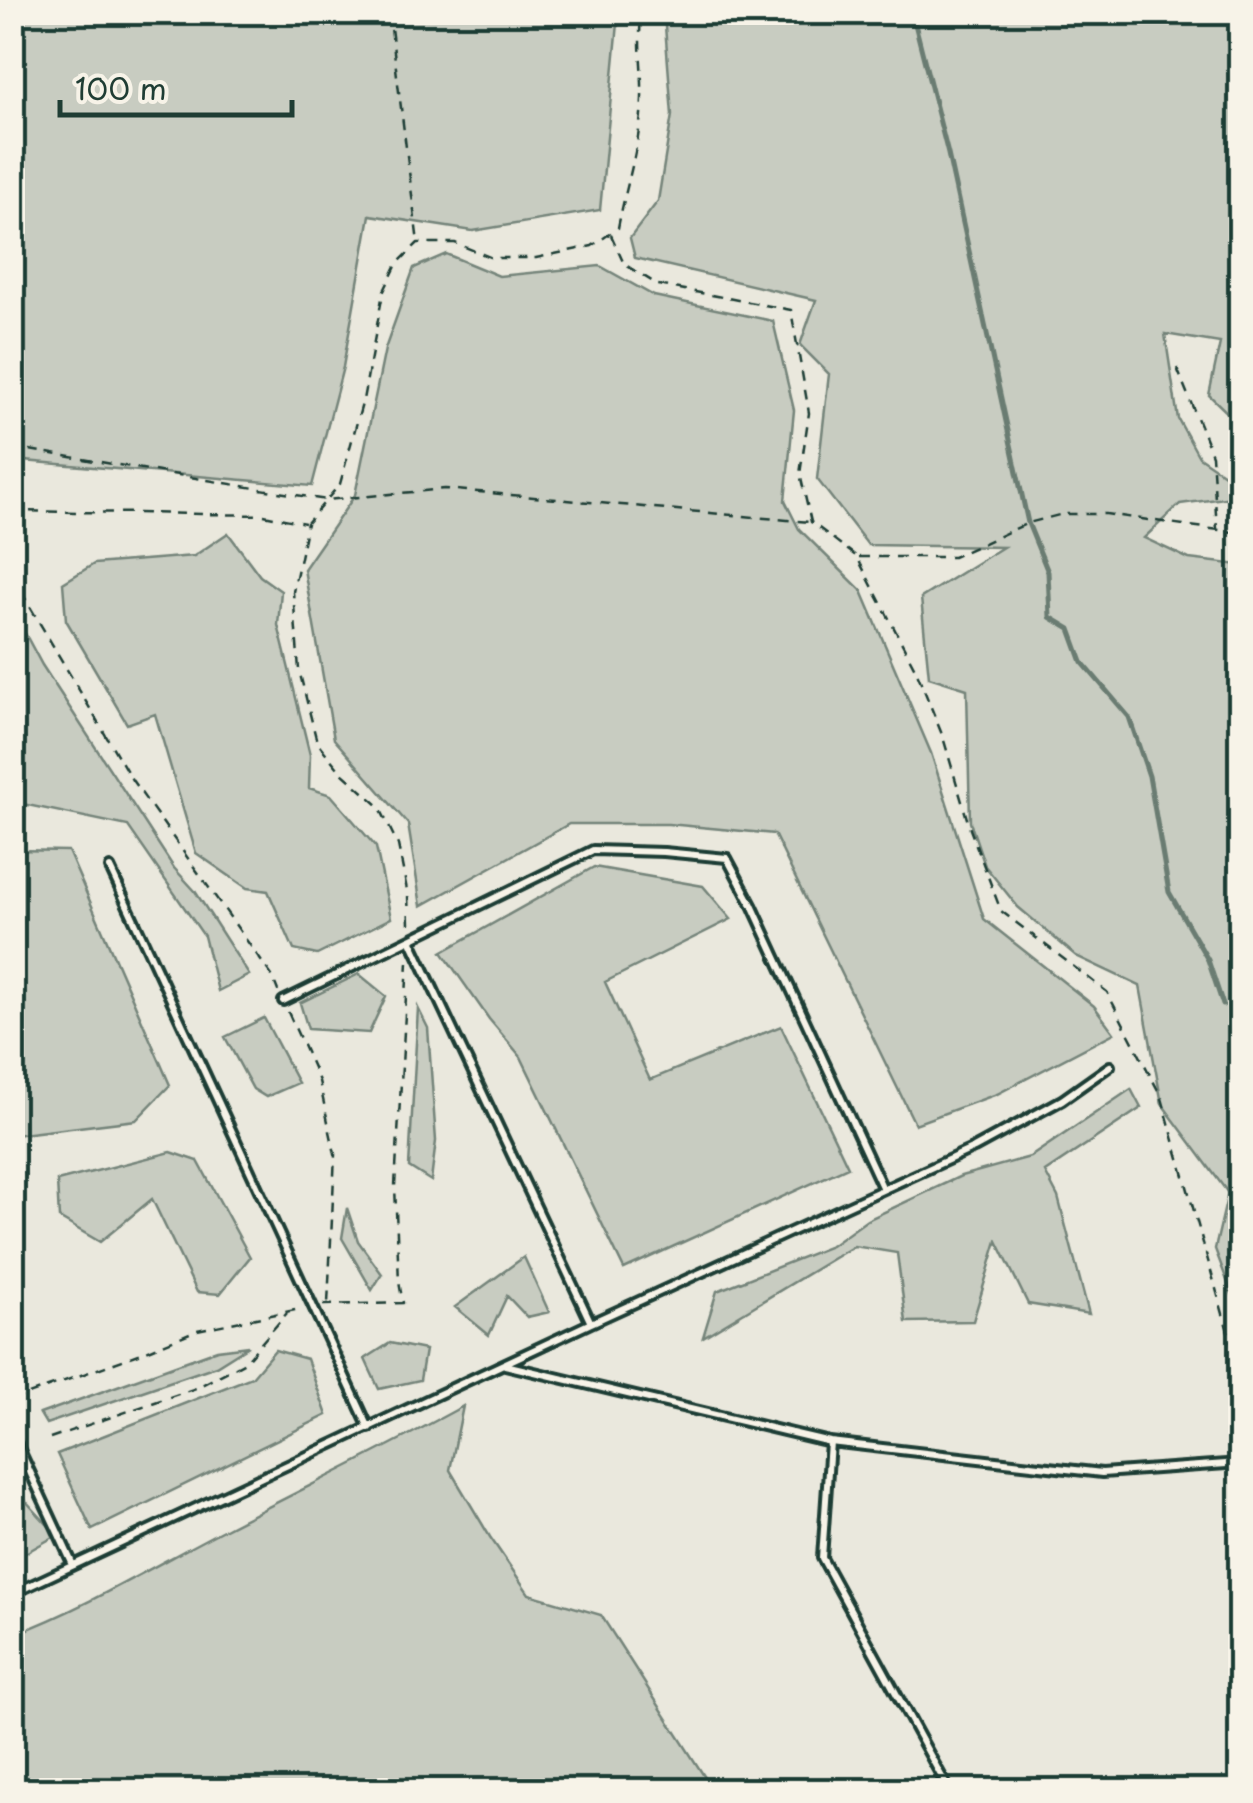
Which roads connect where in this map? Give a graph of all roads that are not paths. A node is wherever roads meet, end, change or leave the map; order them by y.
1 (110, 868) dead end
2 (410, 938) junction
3 (283, 1001) road end
4 (1110, 1066) dead end
5 (883, 1189) junction
6 (590, 1323) junction
7 (505, 1365) junction
8 (368, 1428) junction
9 (12, 1433) edge
10 (830, 1442) junction
11 (1239, 1464) edge
12 (1240, 1481) edge
13 (74, 1565) junction
14 (12, 1594) edge
15 (948, 1790) edge

1 - 8 lane
2 - 3 lane
2 - 5 lane
2 - 6 lane
4 - 5 lane
5 - 6 lane
6 - 7 lane
7 - 8 lane
7 - 10 lane
8 - 13 lane
9 - 13 lane
10 - 11 lane
10 - 15 lane
11 - 12 lane
13 - 14 lane

